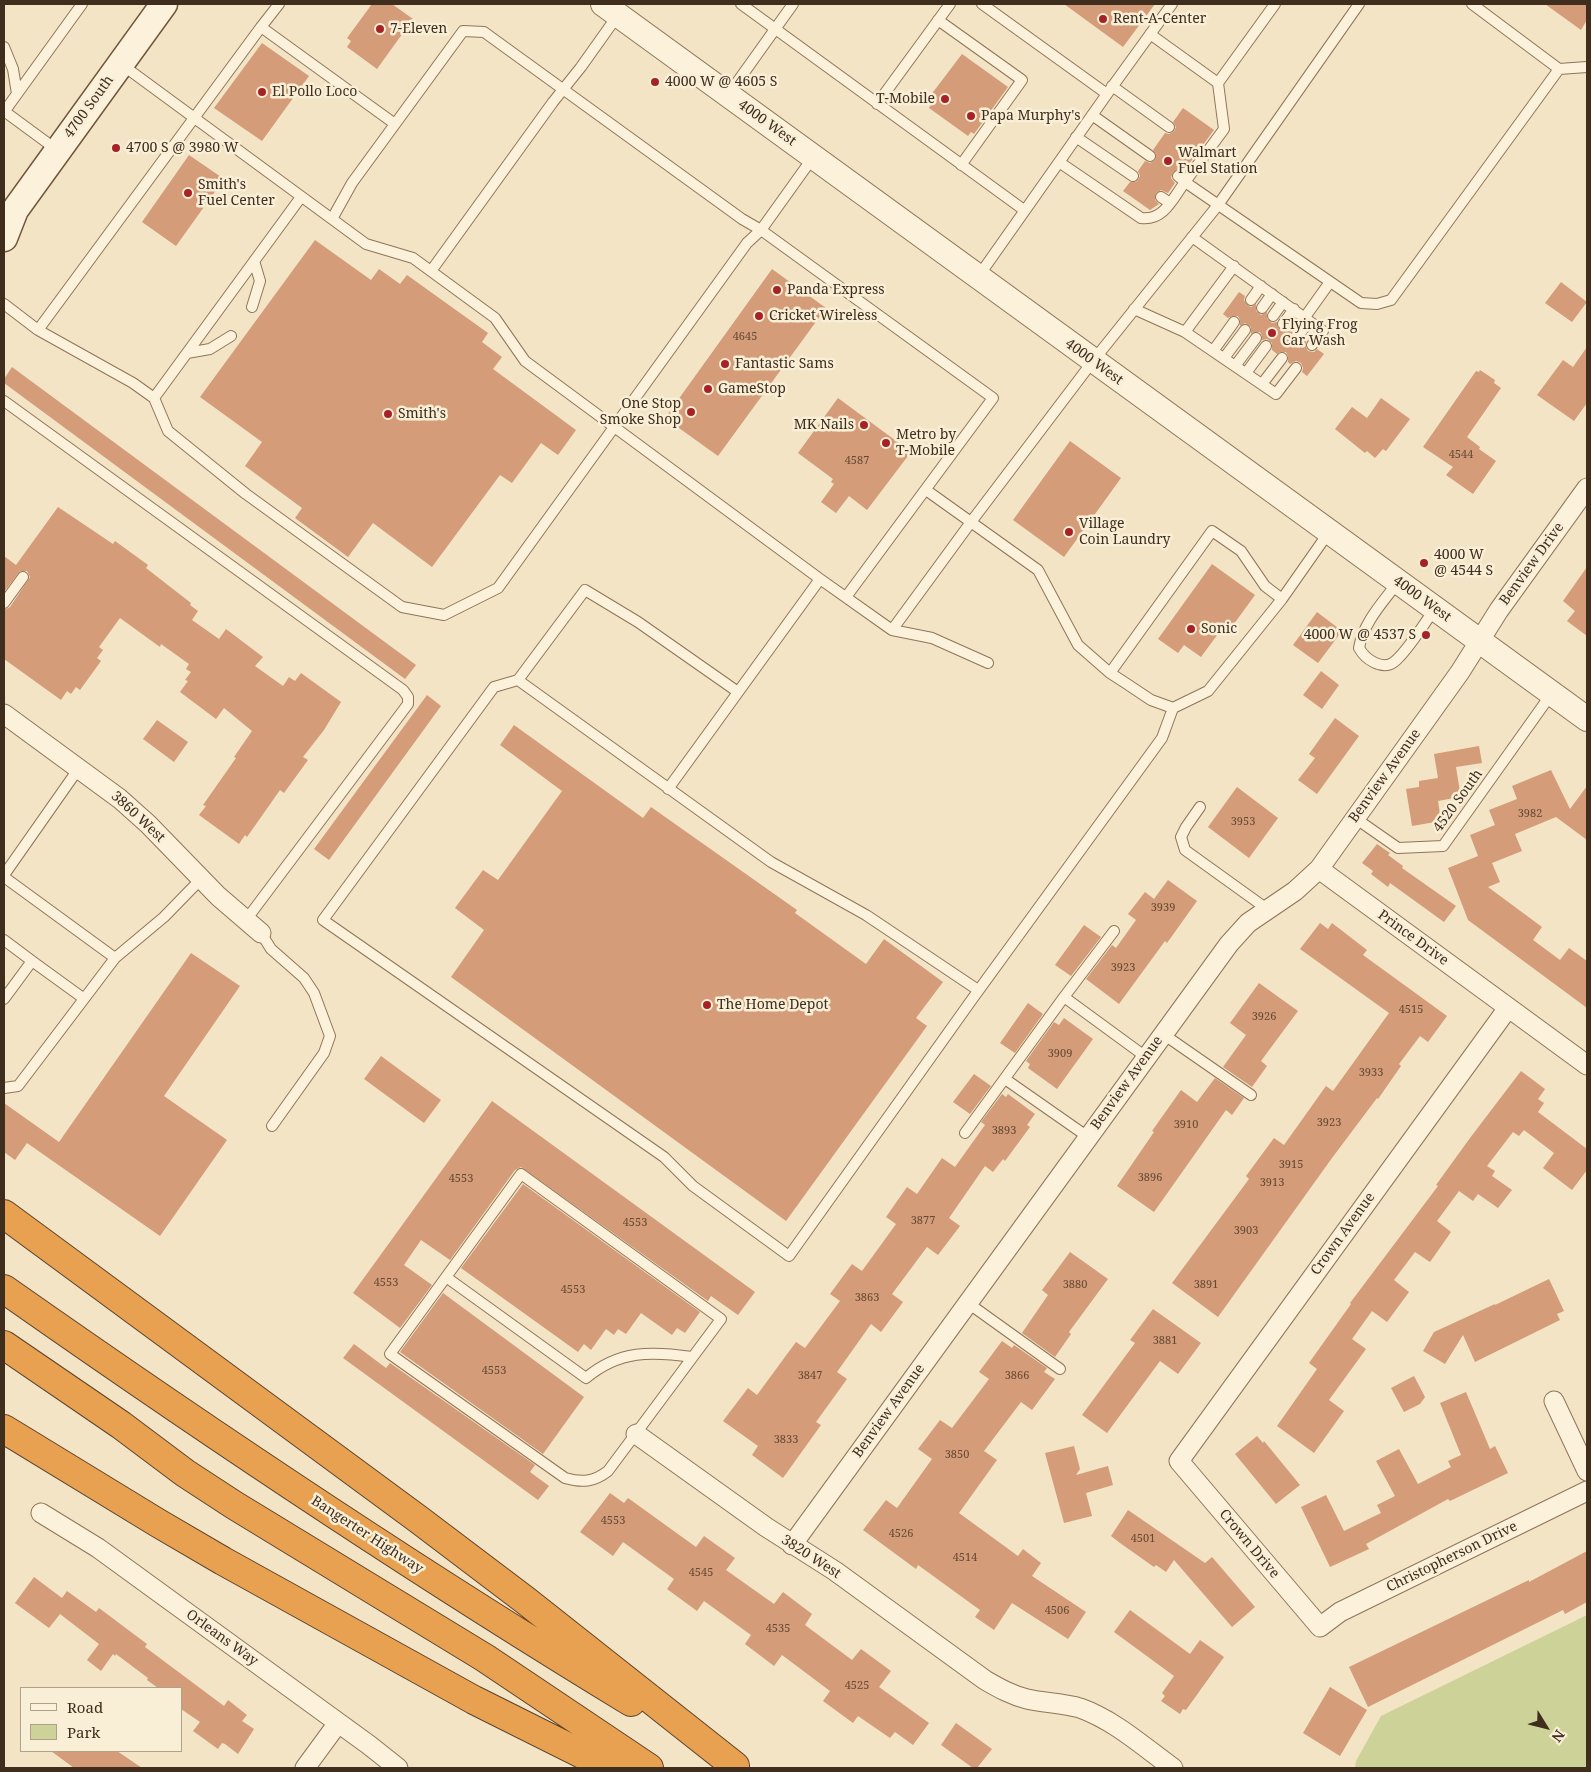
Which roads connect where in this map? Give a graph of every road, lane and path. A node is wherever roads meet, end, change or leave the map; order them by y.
1 (82, 4) edge
2 (164, 4) edge
3 (279, 4) edge
4 (741, 4) edge
5 (793, 4) edge
6 (950, 4) edge
7 (982, 4) edge
8 (1172, 4) edge
9 (1275, 4) edge
10 (1359, 4) edge
11 (1472, 4) edge
12 (610, 9) edge
13 (938, 20) junction
14 (261, 27) junction
15 (775, 29) junction
16 (1150, 34) junction
17 (4, 47) edge
18 (121, 64) junction
19 (1587, 67) edge
20 (1559, 68) junction
21 (1218, 83) junction
22 (563, 89) junction
23 (1110, 90) junction
24 (17, 94) junction
25 (728, 95) junction
26 (877, 104) junction
27 (4, 111) edge
28 (1092, 115) junction
29 (194, 117) junction
30 (395, 124) junction
31 (1170, 127) dead end
32 (1076, 137) junction
33 (58, 150) junction
34 (814, 156) junction
35 (1150, 156) dead end
36 (1059, 162) junction
37 (961, 165) junction
38 (1133, 176) dead end
39 (1182, 179) junction
40 (301, 196) junction
41 (1161, 196) dead end
42 (1170, 203) junction
43 (1218, 205) junction
44 (1024, 210) junction
45 (9, 214) edge
46 (332, 219) junction
47 (761, 230) junction
48 (1192, 236) junction
49 (4, 238) edge
50 (254, 261) junction
51 (1234, 266) junction
52 (431, 271) junction
53 (978, 278) junction
54 (1330, 282) junction
55 (1261, 286) junction
56 (1272, 294) junction
57 (1250, 300) dead end
58 (1283, 302) junction
59 (4, 304) edge
60 (252, 307) dead end
61 (1262, 308) dead end
62 (1134, 309) junction
63 (1294, 309) junction
64 (1273, 316) dead end
65 (1307, 319) junction
66 (1234, 322) dead end
67 (1283, 324) dead end
68 (38, 330) junction
69 (1245, 330) dead end
70 (1185, 332) junction
71 (1299, 335) dead end
72 (231, 336) dead end
73 (1256, 338) dead end
74 (1266, 346) dead end
75 (1312, 346) dead end
76 (1213, 351) junction
77 (187, 353) junction
78 (1224, 358) junction
79 (1282, 358) dead end
80 (1093, 361) junction
81 (1235, 366) junction
82 (1296, 368) dead end
83 (1246, 373) junction
84 (1262, 384) junction
85 (154, 398) junction
86 (4, 401) edge
87 (614, 426) junction
88 (1587, 488) edge
89 (926, 490) junction
90 (971, 522) junction
91 (1329, 532) junction
92 (23, 577) dead end
93 (820, 579) junction
94 (1398, 582) junction
95 (846, 597) junction
96 (1282, 599) junction
97 (4, 603) edge
98 (1435, 609) junction
99 (892, 630) junction
100 (1480, 641) junction
101 (988, 663) dead end
102 (1110, 673) junction
103 (518, 680) junction
104 (738, 692) junction
105 (1552, 693) junction
106 (1174, 708) junction
107 (4, 714) edge
108 (1587, 718) edge
109 (79, 768) junction
110 (668, 789) junction
111 (1200, 807) dead end
112 (1355, 818) junction
113 (1319, 869) junction
114 (4, 876) edge
115 (201, 879) junction
116 (1267, 909) junction
117 (246, 920) junction
118 (1114, 931) dead end
119 (261, 933) joint
120 (4, 940) edge
121 (115, 958) junction
122 (32, 961) junction
123 (978, 990) junction
124 (1064, 997) junction
125 (83, 998) junction
126 (4, 999) edge
127 (1508, 1008) junction
128 (1163, 1034) junction
129 (1146, 1057) junction
130 (1587, 1065) edge
131 (1005, 1078) junction
132 (4, 1088) edge
133 (1251, 1095) dead end
134 (272, 1126) dead end
135 (965, 1133) dead end
136 (1088, 1137) junction
137 (4, 1214) edge
138 (446, 1276) junction
139 (4, 1289) edge
140 (968, 1303) junction
141 (4, 1345) edge
142 (692, 1357) junction
143 (1060, 1369) dead end
144 (1554, 1401) dead end
145 (4, 1429) edge
146 (636, 1434) junction
147 (1179, 1461) joint
148 (1587, 1471) edge
149 (1587, 1491) edge
150 (41, 1513) dead end
151 (792, 1545) junction
152 (1320, 1627) joint
153 (338, 1723) junction
154 (737, 1767) edge
155 (305, 1768) edge
156 (398, 1768) edge
157 (610, 1768) edge
158 (649, 1768) edge
159 (1173, 1768) edge

1 - 24 lane
2 - 18 main road, 4700 South
3 - 14 lane
4 - 15 lane
5 - 15 lane
6 - 13 lane
7 - 23 lane
8 - 16 lane
9 - 21 lane
10 - 43 lane
11 - 20 lane
12 - 22 lane
12 - 25 street, 4000 West
13 - 26 lane
13 - 37 lane
14 - 29 lane
14 - 30 lane
15 - 25 lane
15 - 26 lane
16 - 21 lane
16 - 23 lane
17 - 24 lane
18 - 29 lane
18 - 33 main road, 4700 South
19 - 20 lane
20 - 54 lane
21 - 39 lane
22 - 30 lane
22 - 47 lane
22 - 52 lane
23 - 28 lane
23 - 31 lane
24 - 27 lane
25 - 34 street, 4000 West
26 - 37 lane
27 - 33 lane
28 - 32 lane
28 - 35 lane
29 - 40 lane
29 - 68 lane
30 - 46 lane
32 - 36 lane
32 - 38 lane
33 - 45 main road, 4700 South
34 - 47 lane
34 - 53 street, 4000 West
36 - 42 lane
36 - 44 lane
37 - 44 lane
39 - 42 lane
39 - 43 lane
40 - 46 lane
40 - 50 lane
41 - 42 lane
43 - 48 lane
43 - 54 lane
44 - 53 lane
45 - 49 main road, 4700 South
46 - 52 lane
47 - 87 lane
47 - 89 lane
48 - 51 lane
48 - 62 lane
50 - 60 lane
50 - 77 lane
51 - 55 lane
51 - 70 lane
52 - 87 lane
53 - 80 street, 4000 West
54 - 65 lane
55 - 56 lane
55 - 57 lane
56 - 58 lane
56 - 61 lane
58 - 63 lane
58 - 64 lane
59 - 68 lane
62 - 70 lane
62 - 80 lane
63 - 65 lane
63 - 67 lane
65 - 71 lane
65 - 75 lane
66 - 76 lane
68 - 85 lane
69 - 78 lane
70 - 76 lane
72 - 77 lane
73 - 81 lane
74 - 83 lane
76 - 78 lane
77 - 85 lane
78 - 81 lane
79 - 84 lane
80 - 90 lane
80 - 91 street, 4000 West
81 - 83 lane
82 - 84 lane
83 - 84 lane
85 - 87 lane
86 - 117 lane
87 - 93 lane
88 - 100 street, Benview Drive
89 - 90 lane
89 - 95 lane
90 - 99 lane
90 - 102 lane
91 - 94 street, 4000 West
91 - 96 lane
92 - 97 lane
93 - 95 lane
93 - 104 lane
94 - 98 street, 4000 West
94 - 98 lane
95 - 99 lane
96 - 102 lane
96 - 106 lane
98 - 100 street, 4000 West
99 - 101 lane
100 - 105 street, 4000 West
100 - 112 street, Benview Avenue
102 - 106 lane
103 - 104 lane
103 - 110 lane
103 - 123 lane
104 - 110 lane
105 - 108 street, 4000 West
105 - 112 lane, 4520 South
106 - 123 lane
107 - 109 street, 3860 West
109 - 114 lane
109 - 115 street, 3860 West
110 - 123 lane
111 - 116 lane
112 - 113 street, Benview Avenue
113 - 116 street, Benview Avenue
113 - 127 street, Prince Drive
114 - 121 lane
115 - 117 street, 3860 West
115 - 121 lane
116 - 128 street, Benview Avenue
117 - 119 street, 3860 West
118 - 124 lane
119 - 134 lane
120 - 122 lane
121 - 125 lane
122 - 125 lane
122 - 126 lane
124 - 129 lane
124 - 131 lane
125 - 132 lane
127 - 130 street, Prince Drive
127 - 147 street, Crown Avenue
128 - 129 street, Benview Avenue
128 - 133 lane
129 - 136 street, Benview Avenue
131 - 135 lane
131 - 136 lane
136 - 140 street, Benview Avenue
137 - 154 highway
138 - 142 lane
138 - 142 lane
138 - 146 lane
139 - 154 highway, Bangerter Highway
140 - 143 lane
140 - 151 street, Benview Avenue
141 - 158 highway
142 - 146 lane
144 - 148 street
145 - 157 highway
146 - 151 street, 3820 West
147 - 152 street, Crown Drive
149 - 152 street, Christopherson Drive
150 - 153 street, Orleans Way
151 - 159 street, 3820 West
153 - 155 street
153 - 156 street, Orleans Way

